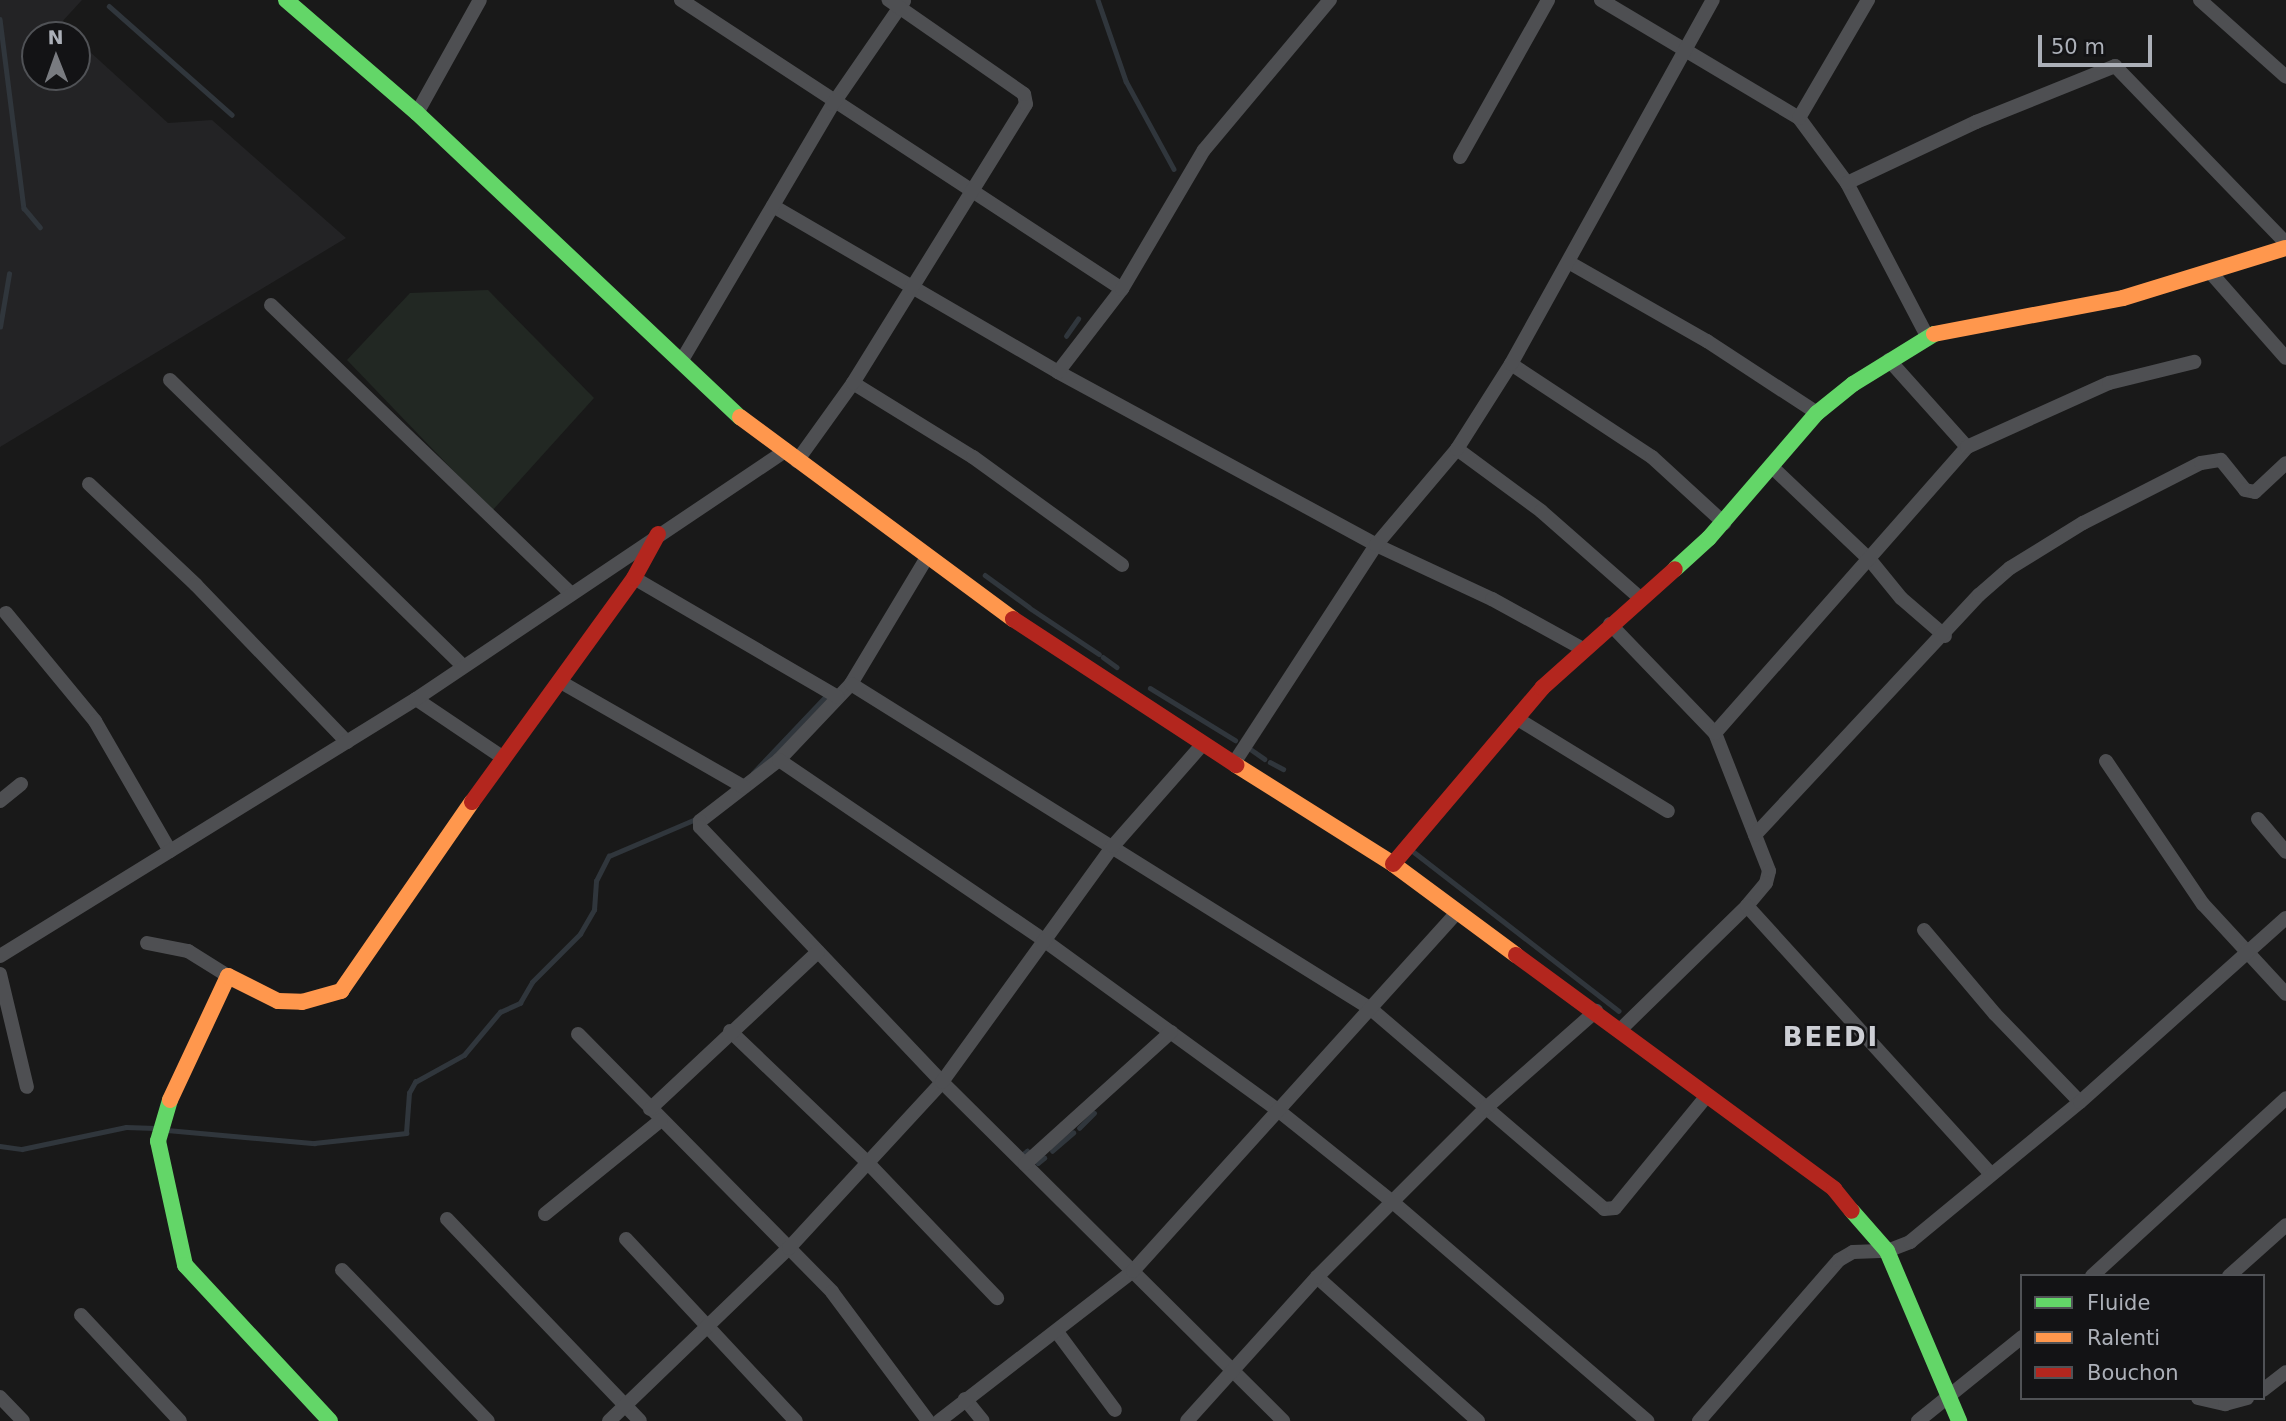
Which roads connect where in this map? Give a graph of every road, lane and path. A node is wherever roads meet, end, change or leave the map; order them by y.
1 (286, 0) edge
2 (480, 0) edge
3 (681, 0) edge
4 (1330, 0) edge
5 (1548, 0) edge
6 (1601, 0) edge
7 (1713, 0) edge
8 (1868, 0) edge
9 (2200, 0) edge
10 (898, 2) edge
11 (1685, 48) junction
12 (2286, 77) edge
13 (833, 103) junction
14 (417, 113) junction
15 (1798, 118) junction
16 (1460, 157) dead end
17 (1847, 183) junction
18 (970, 191) junction
19 (774, 206) junction
20 (2286, 245) edge
21 (1570, 263) junction
22 (2211, 273) junction
23 (909, 287) junction
24 (1122, 289) junction
25 (271, 305) dead end
26 (1927, 336) junction
27 (2286, 358) edge
28 (682, 360) junction
29 (1889, 360) junction
30 (2194, 362) dead end
31 (1511, 364) junction
32 (1058, 372) junction
33 (170, 380) dead end
34 (853, 383) junction
35 (1817, 413) junction
36 (1967, 447) junction
37 (1457, 449) junction
38 (790, 456) junction
39 (2286, 463) edge
40 (1771, 466) junction
41 (89, 484) dead end
42 (1724, 523) junction
43 (658, 534) junction
44 (1376, 545) junction
45 (926, 559) junction
46 (1870, 560) junction
47 (1122, 565) dead end
48 (634, 578) junction
49 (569, 592) junction
50 (1641, 598) junction
51 (6, 613) dead end
52 (1610, 624) junction
53 (1945, 636) junction
54 (1581, 649) junction
55 (462, 665) junction
56 (559, 681) junction
57 (851, 684) junction
58 (838, 697) junction
59 (416, 699) junction
60 (1516, 718) junction
61 (1715, 733) junction
62 (347, 743) junction
63 (1203, 744) junction
64 (502, 757) junction
65 (779, 760) junction
66 (2106, 761) dead end
67 (1234, 763) junction
68 (21, 784) dead end
69 (744, 787) junction
70 (0, 801) edge
71 (1668, 811) dead end
72 (2258, 819) dead end
73 (1755, 835) junction
74 (1113, 846) junction
75 (170, 851) junction
76 (2286, 852) edge
77 (1393, 864) junction
78 (1746, 906) junction
79 (1458, 911) junction
80 (2286, 918) edge
81 (1924, 930) dead end
82 (1045, 941) junction
83 (148, 943) dead end
84 (818, 952) junction
85 (2248, 952) junction
86 (0, 956) edge
87 (0, 974) edge
88 (228, 976) junction
89 (2286, 994) edge
90 (1371, 1009) junction
91 (1596, 1012) junction
92 (1621, 1029) junction
93 (730, 1031) junction
94 (1171, 1032) junction
95 (579, 1034) dead end
96 (942, 1082) junction
97 (27, 1087) dead end
98 (1706, 1097) junction
99 (2286, 1098) edge
100 (2080, 1102) junction
101 (1486, 1108) junction
102 (1279, 1111) junction
103 (655, 1115) junction
104 (869, 1163) junction
105 (1025, 1164) junction
106 (1991, 1174) junction
107 (1395, 1203) junction
108 (545, 1214) dead end
109 (447, 1219) dead end
110 (2286, 1225) edge
111 (626, 1239) dead end
112 (789, 1248) junction
113 (1886, 1251) junction
114 (342, 1270) dead end
115 (1133, 1270) junction
116 (2094, 1274) edge
117 (2231, 1274) edge
118 (1317, 1277) junction
119 (997, 1298) dead end
120 (81, 1315) dead end
121 (706, 1328) junction
122 (1057, 1332) junction
123 (2020, 1339) edge
124 (1230, 1370) junction
125 (2286, 1372) edge
126 (2265, 1388) edge
127 (0, 1397) edge
128 (965, 1399) junction
129 (1950, 1399) junction
130 (2207, 1400) edge
131 (2240, 1400) edge
132 (625, 1406) junction
133 (1115, 1410) dead end
134 (23, 1421) edge
135 (180, 1421) edge
136 (330, 1421) edge
137 (488, 1421) edge
138 (609, 1421) edge
139 (640, 1421) edge
140 (796, 1421) edge
141 (928, 1421) edge
142 (939, 1421) edge
143 (983, 1421) edge
144 (1188, 1421) edge
145 (1283, 1421) edge
146 (1478, 1421) edge
147 (1647, 1421) edge
148 (1699, 1421) edge
149 (1918, 1421) edge
150 (1959, 1421) edge

1 - 14 street
2 - 14 street
3 - 13 street
4 - 24 street
5 - 16 street
6 - 11 street
7 - 11 street
8 - 15 street
9 - 12 street
10 - 13 street
10 - 18 street
11 - 15 street
11 - 21 street
13 - 18 street
13 - 19 street
14 - 28 street
15 - 17 street
17 - 20 street
17 - 26 street
18 - 23 street
18 - 24 street
19 - 23 street
19 - 28 street
20 - 22 street
21 - 31 street
21 - 35 street
22 - 26 street
22 - 27 street
23 - 32 street
23 - 34 street
24 - 32 street
25 - 49 street
26 - 29 street
28 - 38 street
29 - 35 street
29 - 36 street
30 - 36 street
31 - 37 street
31 - 42 street
32 - 44 street
33 - 55 street
34 - 38 street
34 - 47 street
35 - 40 street
36 - 46 street
37 - 44 street
37 - 50 street
38 - 43 street
38 - 45 street
39 - 53 street
40 - 42 street
40 - 46 street
41 - 62 street
42 - 50 street
43 - 48 street
43 - 49 street
44 - 54 street
44 - 67 street
45 - 57 street
45 - 63 street
46 - 53 street
46 - 61 street
48 - 56 street
48 - 58 street
49 - 55 street
50 - 52 street
51 - 75 street
52 - 54 street
52 - 61 street
53 - 73 street
54 - 60 street
55 - 59 street
56 - 64 street
56 - 69 street
57 - 58 street
57 - 74 street
58 - 65 street
59 - 62 street
59 - 64 street
60 - 71 street
60 - 77 street
61 - 73 street
62 - 75 street
63 - 67 street
63 - 74 street
64 - 88 street
65 - 69 street
65 - 82 street
66 - 85 street
67 - 77 street
68 - 70 street
69 - 84 street
72 - 76 street
73 - 78 street
74 - 82 street
74 - 90 street
75 - 86 street
77 - 79 street
78 - 92 street
78 - 106 street
79 - 90 street
79 - 91 street
80 - 85 street
81 - 100 street
82 - 94 street
82 - 96 street
83 - 88 street
84 - 93 street
84 - 96 street
85 - 89 street
85 - 100 street
87 - 97 street
88 - 136 street
90 - 101 street
90 - 102 street
91 - 92 street
91 - 101 street
92 - 98 street
93 - 103 street
93 - 104 street
94 - 102 street
94 - 105 street
95 - 103 street
96 - 104 street
96 - 105 street
98 - 101 street
98 - 113 street
99 - 116 street
100 - 106 street
101 - 107 street
102 - 107 street
102 - 115 street
103 - 108 street
103 - 112 street
104 - 112 street
104 - 119 street
105 - 115 street
106 - 113 street
107 - 118 street
107 - 147 street
109 - 132 street
110 - 117 street
111 - 121 street
112 - 121 street
112 - 141 street
113 - 129 street
113 - 148 street
114 - 137 street
115 - 122 street
115 - 124 street
118 - 124 street
118 - 146 street
120 - 135 street
121 - 132 street
121 - 140 street
122 - 128 street
122 - 133 street
123 - 129 street
124 - 144 street
124 - 145 street
125 - 126 street
127 - 134 street
128 - 142 street
128 - 143 street
129 - 149 street
129 - 150 street
130 - 131 street
132 - 138 street
132 - 139 street

